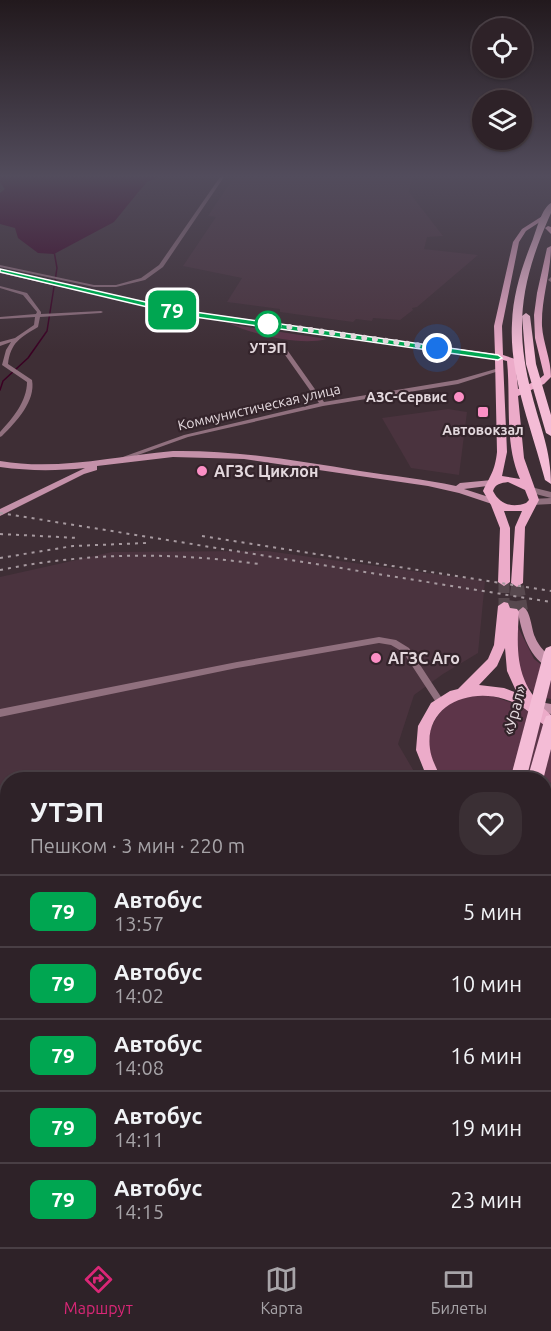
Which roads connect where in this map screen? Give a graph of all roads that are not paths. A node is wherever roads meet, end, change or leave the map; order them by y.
1 (181, 235) edge
2 (521, 235) edge
3 (544, 235) edge
4 (545, 235) edge
5 (551, 248) edge
6 (0, 266) edge
7 (0, 271) edge
8 (0, 286) edge
9 (101, 312) dead end
10 (39, 315) junction
11 (0, 318) edge
12 (14, 339) junction
13 (0, 344) edge
14 (281, 345) dead end
15 (498, 358) junction
16 (499, 370) junction
17 (515, 395) junction
18 (323, 404) junction
19 (551, 433) edge
20 (0, 435) edge
21 (186, 436) junction
22 (171, 454) junction
23 (115, 461) junction
24 (0, 464) edge
25 (551, 480) edge
26 (494, 482) junction
27 (441, 486) junction
28 (530, 489) junction
29 (551, 495) edge
30 (551, 501) edge
31 (494, 502) junction
32 (531, 504) junction
33 (0, 513) edge
34 (504, 582) tunnel mouth
35 (518, 584) tunnel mouth
36 (513, 610) junction
37 (551, 652) edge
38 (551, 665) edge
39 (463, 691) junction
40 (440, 702) junction
41 (534, 706) junction
42 (551, 709) edge
43 (0, 713) edge
44 (551, 722) edge
45 (431, 772) edge
46 (520, 772) edge
47 (538, 772) edge

1 - 6 street
2 - 15 main road
3 - 25 highway
4 - 19 highway
5 - 17 main road
7 - 15 main road
8 - 10 street
9 - 10 street
10 - 11 street
10 - 12 street
12 - 13 street
12 - 20 street
14 - 18 street
15 - 16 main road
15 - 17 main road
16 - 18 street, Коммунистическая улица
16 - 26 main road
17 - 28 main road
18 - 21 street, Коммунистическая улица
21 - 22 street
21 - 23 street, Коммунистическая улица
22 - 23 main road
22 - 27 main road
23 - 24 main road
23 - 33 main road, Коммунистическая улица
26 - 27 main road
26 - 28 main road
26 - 31 main road
27 - 31 main road
28 - 29 street
28 - 32 main road
30 - 32 street
31 - 32 main road
31 - 34 main road
32 - 35 main road
36 - 38 main road
36 - 39 main road
36 - 41 main road
37 - 46 highway, «Урал»
39 - 40 main road
39 - 41 main road
40 - 43 street
40 - 45 main road
41 - 42 main road
41 - 44 main road
44 - 47 highway

